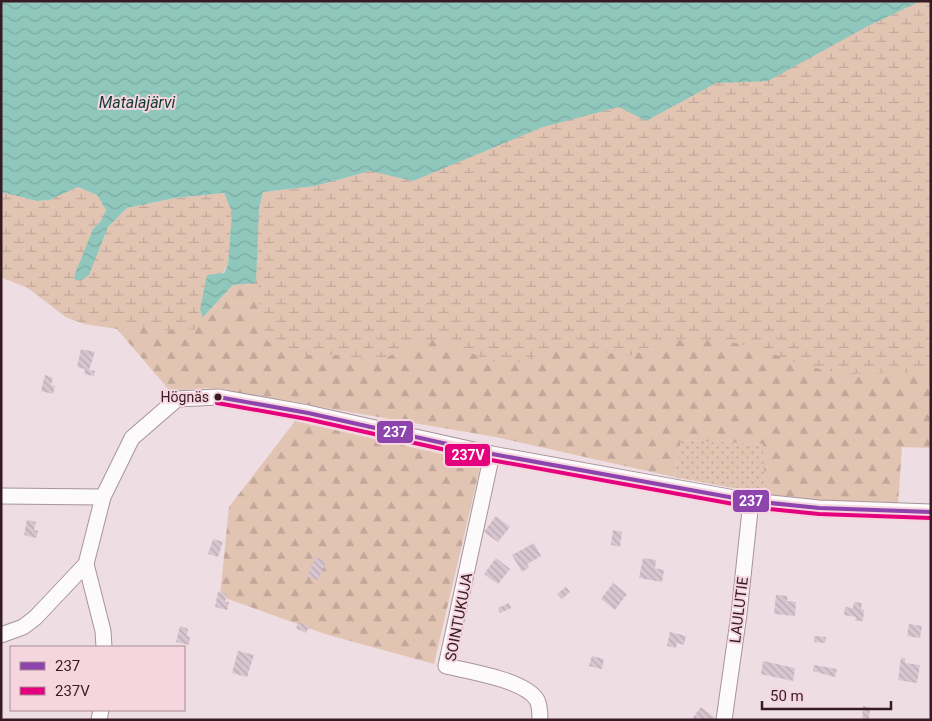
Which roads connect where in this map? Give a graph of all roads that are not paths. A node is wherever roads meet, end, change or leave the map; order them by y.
1 (492, 454) junction
2 (1, 496) edge
3 (103, 497) junction
4 (751, 501) junction
5 (931, 512) edge
6 (86, 564) junction
7 (1, 635) edge
8 (104, 646) edge
9 (540, 720) edge
10 (724, 720) edge

1 - 3 street
1 - 4 street
1 - 9 street, SOINTUKUJA
2 - 3 street
3 - 6 street
4 - 5 street
4 - 10 street, LAULUTIE
6 - 7 street
6 - 8 street

